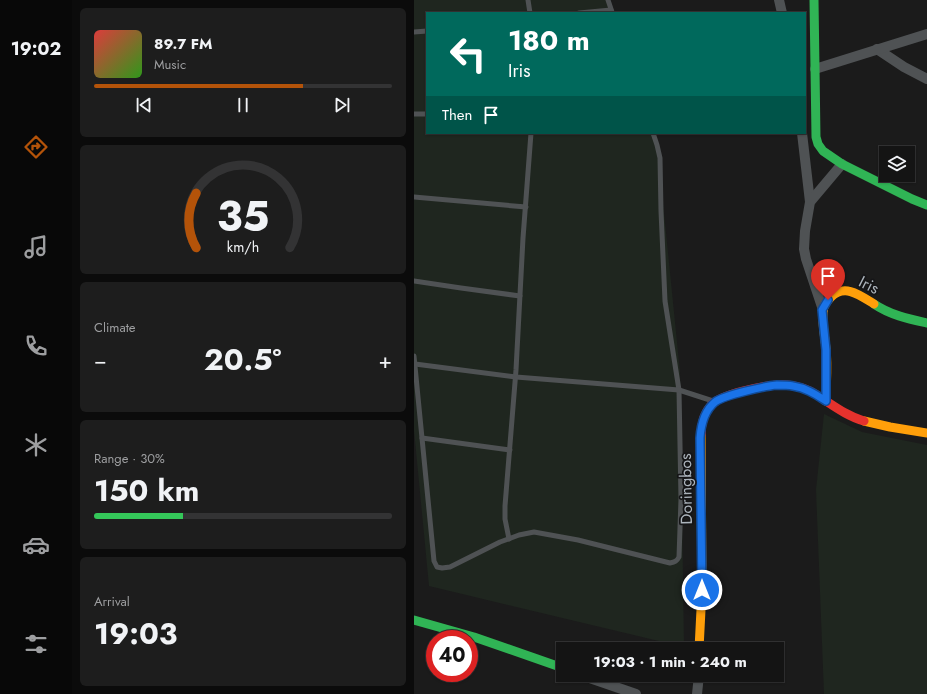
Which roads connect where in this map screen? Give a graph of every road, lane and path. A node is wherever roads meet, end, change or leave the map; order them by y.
1 (528, 0) edge
2 (608, 0) edge
3 (779, 0) edge
4 (814, 0) edge
5 (612, 11) edge
6 (530, 12) edge
7 (596, 12) edge
8 (782, 12) edge
9 (426, 31) edge
10 (414, 32) edge
11 (927, 34) edge
12 (877, 50) junction
13 (815, 69) junction
14 (927, 80) edge
15 (414, 114) edge
16 (426, 114) edge
17 (531, 134) edge
18 (653, 134) edge
19 (802, 134) edge
20 (842, 164) junction
21 (414, 197) edge
22 (810, 202) junction
23 (927, 205) edge
24 (526, 208) junction
25 (414, 281) edge
26 (520, 296) junction
27 (822, 310) junction
28 (927, 323) edge
29 (414, 356) edge
30 (415, 364) edge
31 (516, 377) junction
32 (679, 390) junction
33 (826, 401) junction
34 (715, 402) junction
35 (927, 433) edge
36 (422, 438) junction
37 (510, 450) junction
38 (509, 539) junction
39 (414, 620) edge
40 (700, 642) edge
41 (556, 666) edge
42 (601, 682) edge
43 (698, 682) edge
44 (636, 694) edge
45 (697, 694) edge

1 - 6 lane
2 - 5 lane
3 - 8 street
4 - 13 street
5 - 7 lane
9 - 10 lane
11 - 12 street
12 - 13 street
12 - 14 street
13 - 20 street
15 - 16 lane
17 - 24 lane
18 - 32 lane
19 - 22 street
20 - 22 street
20 - 23 street
21 - 24 lane
22 - 27 street
24 - 26 lane
25 - 26 lane
26 - 31 lane
27 - 28 street, Iris
27 - 33 street
29 - 30 lane
30 - 31 lane
30 - 36 lane
31 - 32 lane
31 - 37 lane
32 - 34 lane
32 - 38 lane
33 - 34 street
33 - 35 street
34 - 40 street, Doringbos
36 - 37 lane
36 - 38 lane
37 - 38 lane
39 - 41 street
42 - 44 street
43 - 45 street

